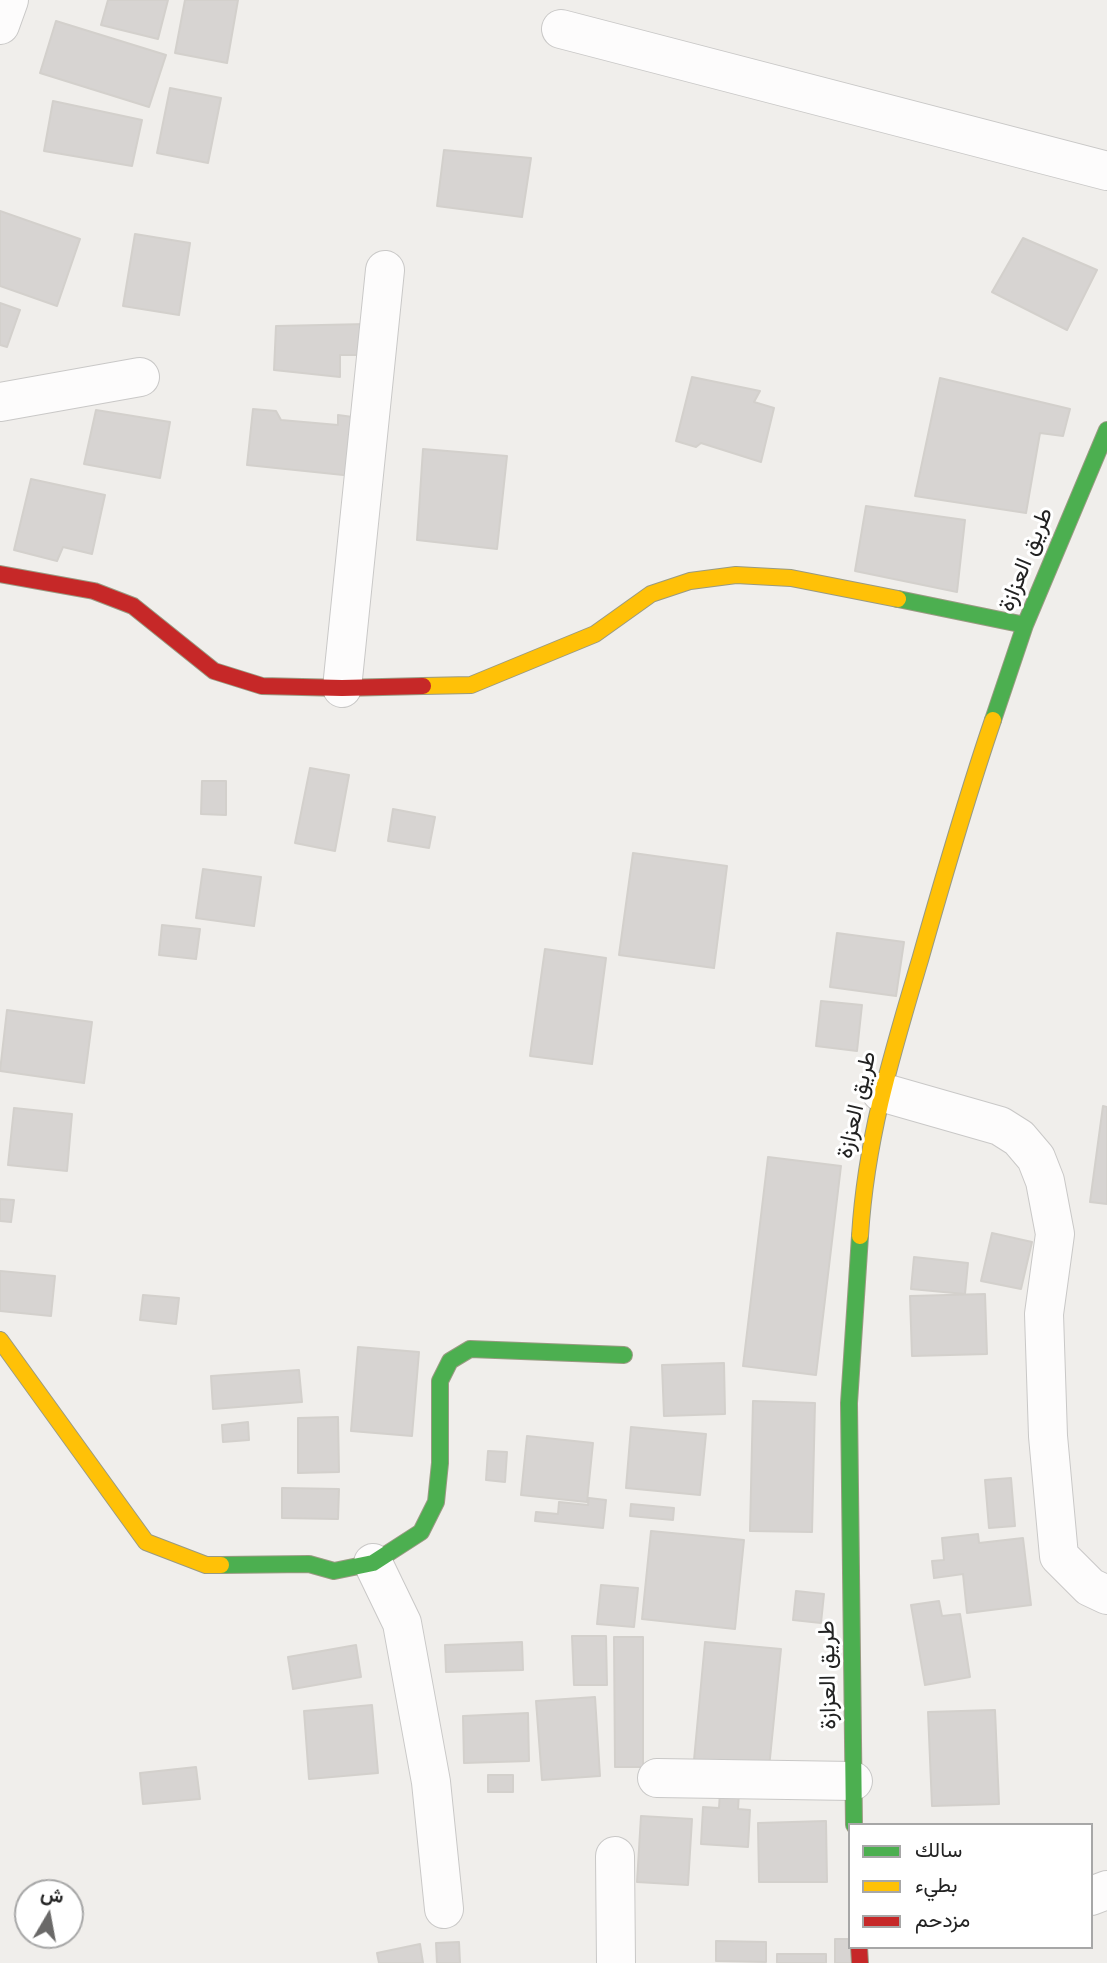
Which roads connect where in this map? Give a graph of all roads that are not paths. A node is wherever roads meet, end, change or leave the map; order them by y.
1 (9, 0) edge
2 (0, 25) edge
3 (561, 30) dead end
4 (1107, 171) edge
5 (385, 270) dead end
6 (140, 377) dead end
7 (0, 402) edge
8 (1107, 430) edge
9 (0, 574) edge
10 (1025, 625) junction
11 (342, 688) junction
12 (881, 1093) junction
13 (0, 1340) edge
14 (624, 1354) dead end
15 (373, 1563) junction
16 (1107, 1595) edge
17 (657, 1778) dead end
18 (853, 1781) junction
19 (854, 1823) edge
20 (615, 1856) dead end
21 (444, 1909) dead end
22 (617, 1963) edge

1 - 2 street
3 - 4 street
5 - 11 street
6 - 7 street
8 - 10 street, طريق العزازة
9 - 11 street
10 - 11 street
10 - 12 street, طريق العزازة
12 - 16 street
12 - 18 street, طريق العزازة
13 - 15 street
14 - 15 street
15 - 21 street
17 - 18 street
18 - 19 street, طريق العزازة
20 - 22 street

